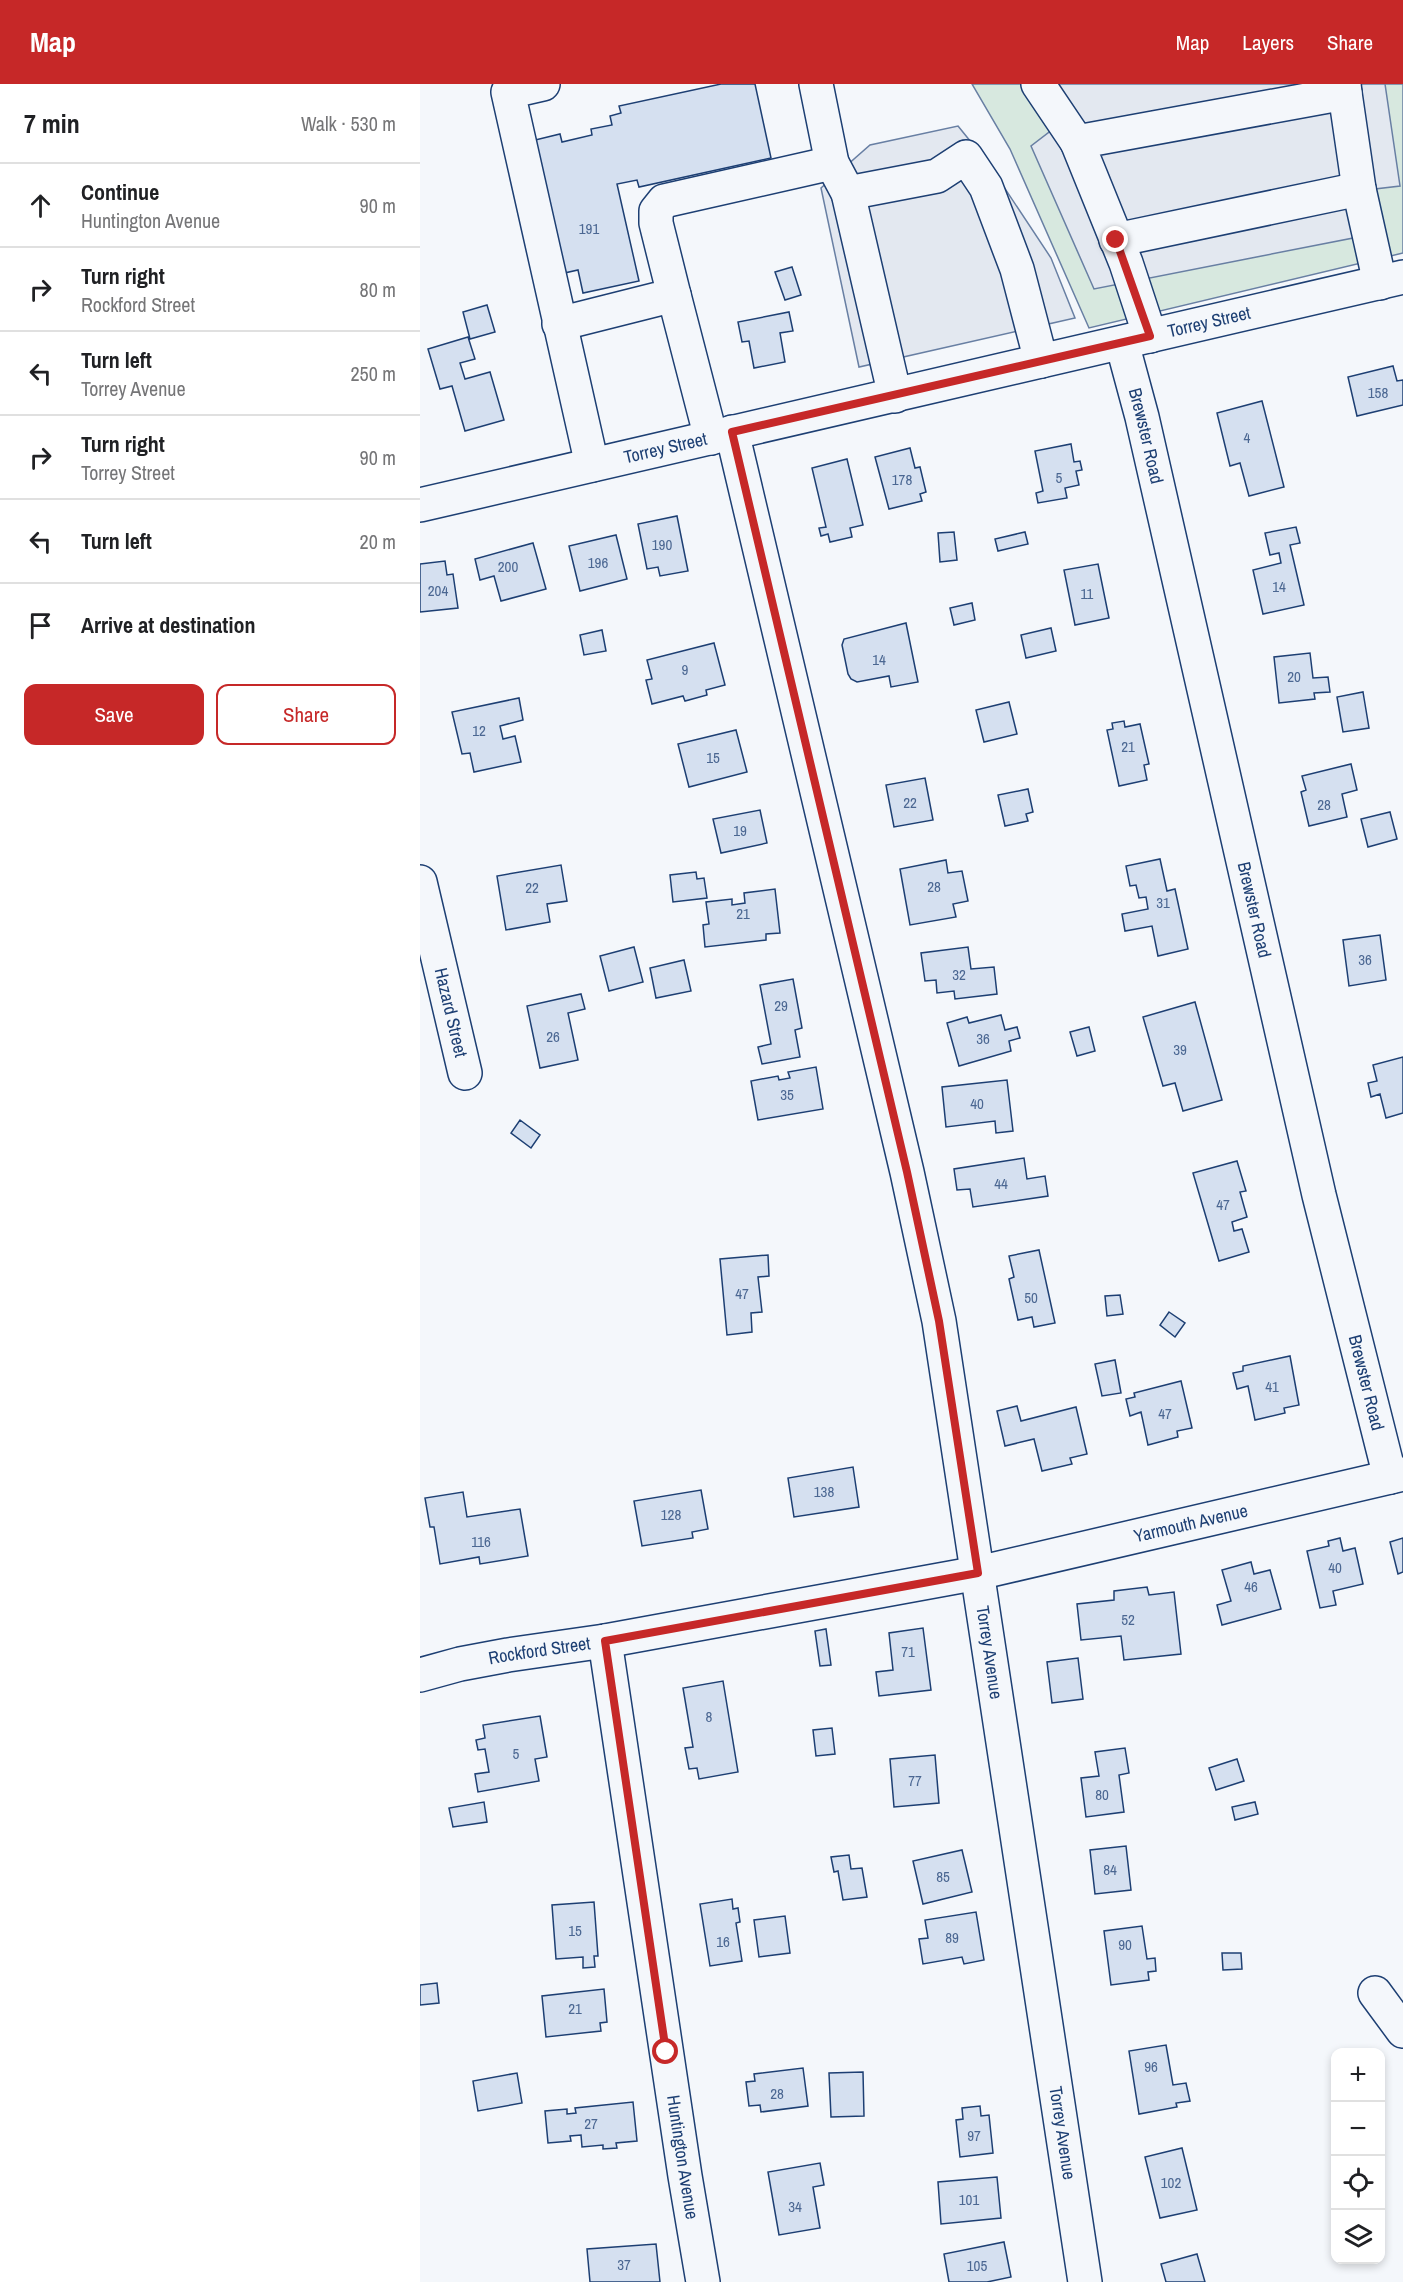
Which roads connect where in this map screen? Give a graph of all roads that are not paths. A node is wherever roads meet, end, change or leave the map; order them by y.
1 (543, 84) edge
2 (816, 84) edge
3 (1038, 84) edge
4 (1345, 89) edge
5 (1077, 142) junction
6 (832, 163) junction
7 (1359, 189) junction
8 (848, 193) junction
9 (1116, 240) junction
10 (1391, 280) edge
11 (674, 295) junction
12 (560, 324) junction
13 (1136, 340) junction
14 (1041, 361) junction
15 (895, 396) junction
16 (722, 435) junction
17 (592, 465) junction
18 (420, 505) edge
19 (420, 882) edge
20 (465, 1073) dead end
21 (1397, 1475) edge
22 (978, 1573) junction
23 (605, 1641) junction
24 (420, 1675) edge
25 (1375, 1992) dead end
26 (1403, 2031) edge
27 (703, 2282) edge
28 (1084, 2282) edge

1 - 12 street
2 - 6 street
3 - 5 street, Brewster Road
4 - 5 street
4 - 7 street
5 - 9 street, Brewster Road
6 - 8 street
6 - 11 street, Torrey Avenue
7 - 9 street
7 - 10 street
8 - 14 street
8 - 15 street
9 - 13 street, Brewster Road
10 - 13 street, Torrey Street
11 - 12 street
11 - 16 street, Torrey Avenue
12 - 17 street
13 - 14 street, Torrey Street
13 - 21 street, Brewster Road
14 - 15 street, Torrey Street
15 - 16 street, Torrey Street
16 - 17 street, Torrey Street
16 - 22 street, Torrey Avenue
17 - 18 street, Torrey Street
19 - 20 street, Hazard Street
21 - 22 street, Yarmouth Avenue
22 - 23 street, Rockford Street
22 - 28 street, Torrey Avenue
23 - 24 street, Rockford Street
23 - 27 street, Huntington Avenue
25 - 26 street

